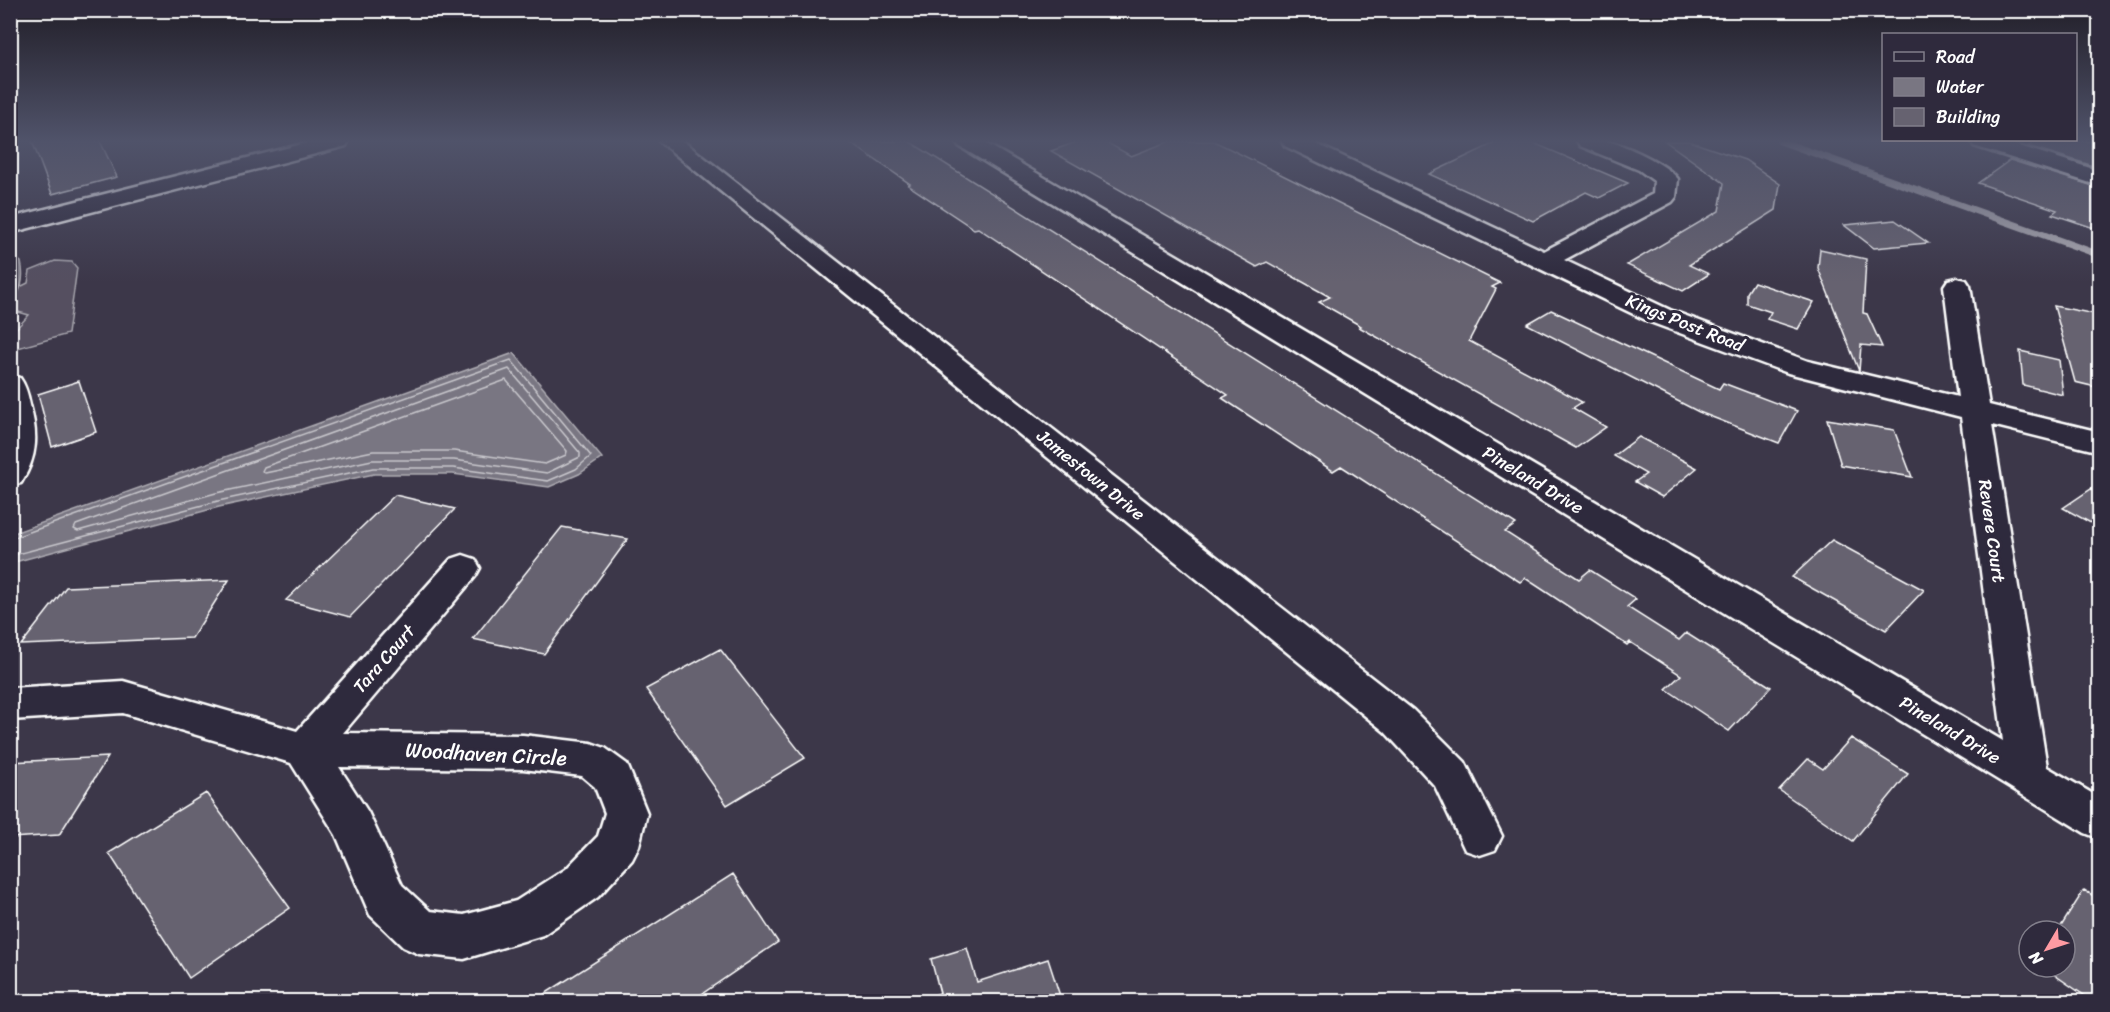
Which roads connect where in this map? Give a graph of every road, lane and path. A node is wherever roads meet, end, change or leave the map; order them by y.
1 (156, 188) edge
2 (729, 188) edge
3 (1045, 188) edge
4 (1392, 188) edge
5 (1665, 188) edge
6 (10, 226) edge
7 (1544, 261) junction
8 (1957, 286) dead end
9 (10, 384) edge
10 (1974, 412) junction
11 (2100, 442) edge
12 (10, 475) edge
13 (464, 568) dead end
14 (10, 704) edge
15 (305, 750) junction
16 (2028, 777) junction
17 (2100, 820) edge
18 (1480, 836) dead end

1 - 6 street
2 - 18 street, Jamestown Drive
3 - 16 street, Pineland Drive
4 - 7 street, Kings Post Road
5 - 7 street
7 - 10 street, Kings Post Road
8 - 10 street, Revere Court
9 - 12 street
10 - 11 street, Kings Post Road
10 - 16 street, Revere Court
13 - 15 street, Tara Court
14 - 15 street, Woodhaven Circle
15 - 15 street, Woodhaven Circle
16 - 17 street, Pineland Drive

